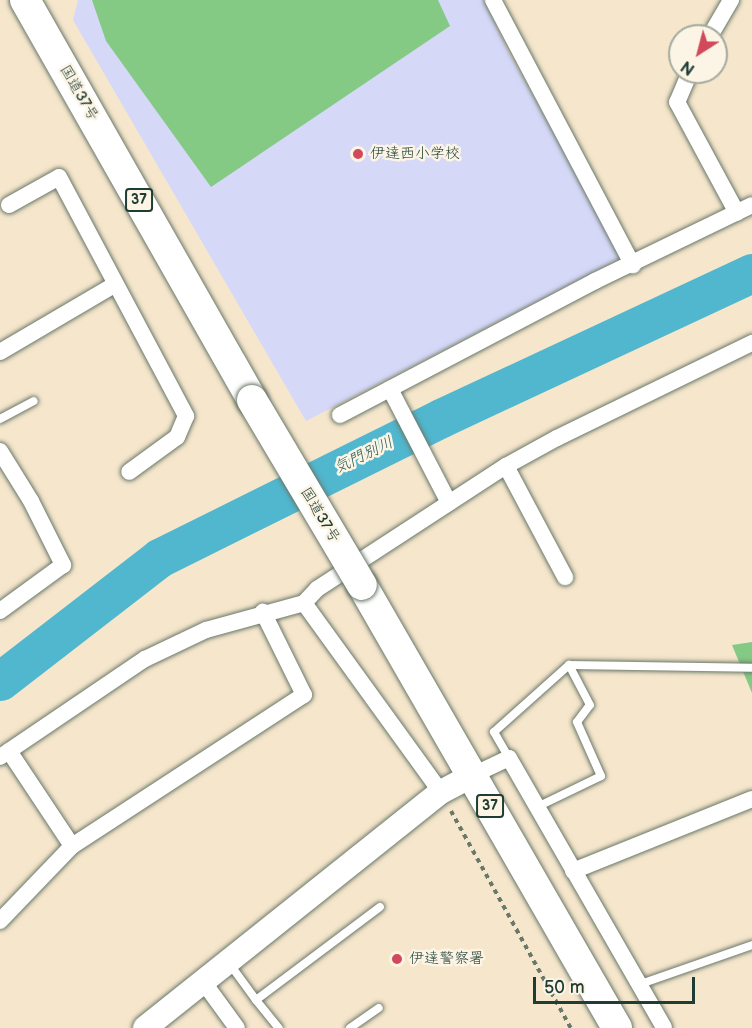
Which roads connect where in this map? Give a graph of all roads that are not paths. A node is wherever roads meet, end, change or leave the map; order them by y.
1 (26, 0) edge
2 (493, 0) edge
3 (731, 0) edge
4 (717, 24) edge
5 (685, 84) edge
6 (9, 205) dead end
7 (745, 209) edge
8 (633, 265) junction
9 (116, 284) junction
10 (752, 343) edge
11 (0, 352) edge
12 (390, 389) junction
13 (34, 401) dead end
14 (340, 416) dead end
15 (0, 419) edge
16 (0, 451) edge
17 (506, 466) junction
18 (129, 472) dead end
19 (446, 499) junction
20 (564, 577) dead end
21 (304, 603) junction
22 (0, 611) edge
23 (263, 612) junction
24 (569, 665) junction
25 (752, 668) edge
26 (4, 754) edge
27 (509, 758) junction
28 (471, 776) junction
29 (441, 792) junction
30 (752, 799) edge
31 (536, 807) junction
32 (72, 846) junction
33 (573, 871) junction
34 (380, 907) dead end
35 (0, 921) edge
36 (752, 945) edge
37 (227, 962) junction
38 (202, 980) junction
39 (638, 985) junction
40 (256, 1000) junction
41 (379, 1008) dead end
42 (145, 1028) edge
43 (237, 1028) edge
44 (279, 1028) edge
45 (350, 1028) edge
46 (617, 1028) edge
47 (664, 1028) edge

1 - 28 highway, 国道37号 / 37, bridge
2 - 8 street
3 - 4 street
5 - 7 street
6 - 9 street
7 - 8 street
8 - 12 street
9 - 11 street
9 - 18 street
10 - 17 street
12 - 14 street
12 - 19 street
13 - 15 lane
16 - 22 street
17 - 19 street
17 - 20 street
19 - 21 street
21 - 23 street
21 - 29 street
23 - 26 street
23 - 32 street
24 - 25 lane
24 - 27 lane
24 - 31 lane
26 - 32 street
27 - 28 street
27 - 31 street
28 - 29 street
28 - 46 highway, 国道37号 / 37
29 - 37 street
30 - 33 street
31 - 33 street
32 - 35 street
33 - 39 street
34 - 40 lane
36 - 39 lane
37 - 38 street
37 - 40 lane
38 - 42 street
38 - 43 street
39 - 47 street
40 - 44 lane
41 - 45 lane

